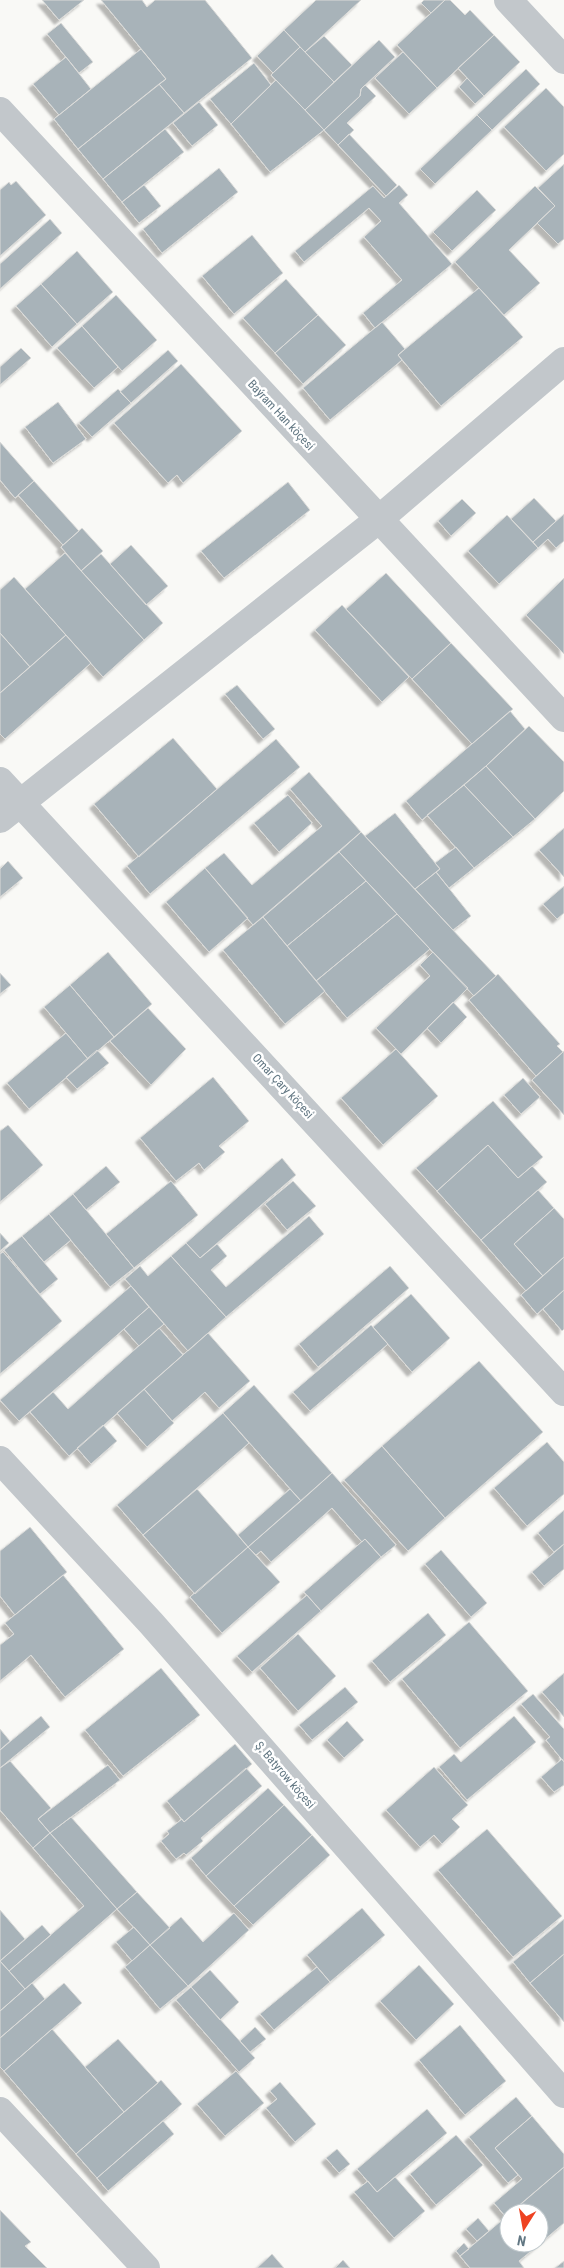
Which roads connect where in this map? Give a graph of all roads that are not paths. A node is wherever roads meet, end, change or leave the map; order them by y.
1 (508, 0) edge
2 (564, 60) edge
3 (0, 110) edge
4 (564, 362) edge
5 (378, 520) junction
6 (564, 718) edge
7 (0, 781) edge
8 (10, 810) edge
9 (564, 1392) edge
10 (0, 1460) edge
11 (564, 2094) edge
12 (0, 2111) edge
13 (146, 2268) edge

1 - 2 street
3 - 5 street, Baýram Han köçesi
4 - 5 street
5 - 6 street, Baýram Han köçesi
5 - 8 street
7 - 8 street, Omar Çary köçesi
8 - 9 street, Omar Çary köçesi
10 - 11 street, Ş. Batyrow köçesi
12 - 13 street

